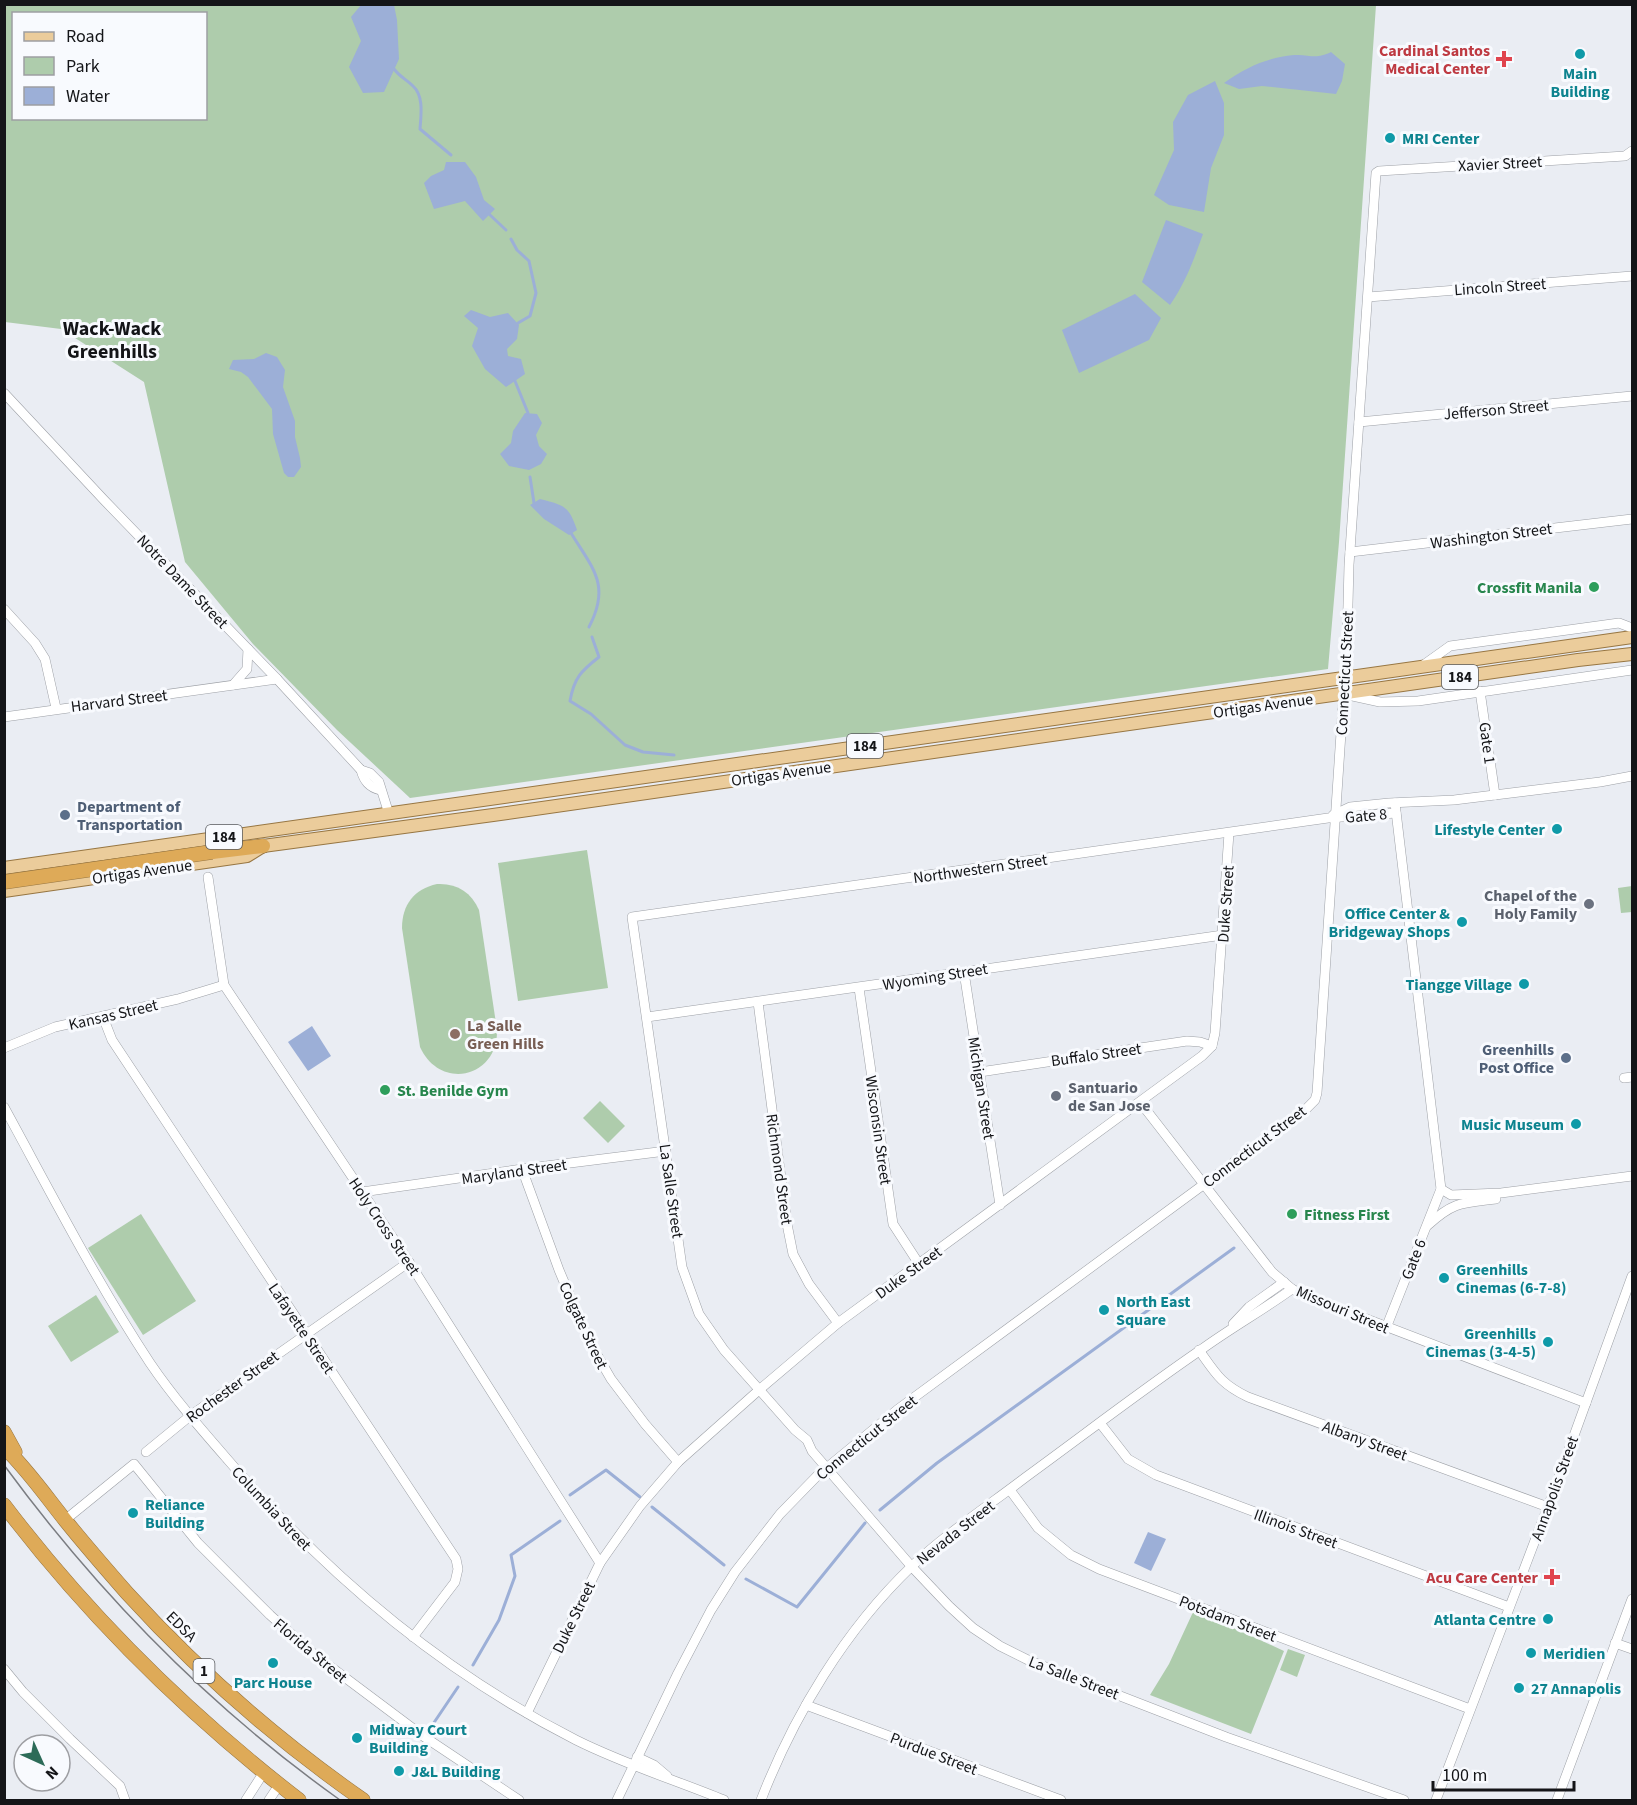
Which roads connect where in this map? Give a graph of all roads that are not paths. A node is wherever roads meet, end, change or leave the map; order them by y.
1 (1630, 155) edge
2 (1376, 173) joint
3 (1632, 276) edge
4 (1368, 297) junction
5 (4, 393) edge
6 (1632, 396) edge
7 (1359, 422) junction
8 (1632, 519) edge
9 (1350, 552) junction
10 (4, 609) edge
11 (1632, 628) edge
12 (1632, 637) edge
13 (248, 649) junction
14 (1632, 654) edge
15 (1420, 667) junction
16 (1632, 670) edge
17 (1344, 678) junction
18 (277, 679) junction
19 (233, 685) junction
20 (1480, 691) junction
21 (1343, 693) junction
22 (56, 708) junction
23 (4, 717) edge
24 (1632, 776) edge
25 (1495, 795) junction
26 (1396, 808) junction
27 (389, 814) junction
28 (1333, 816) junction
29 (1229, 833) junction
30 (264, 846) junction
31 (49, 861) junction
32 (34, 863) junction
33 (8, 867) edge
34 (207, 877) dead end
35 (52, 884) junction
36 (36, 887) junction
37 (8, 888) edge
38 (632, 917) joint
39 (1223, 935) junction
40 (964, 972) junction
41 (224, 986) junction
42 (859, 988) junction
43 (758, 1002) junction
44 (103, 1017) junction
45 (647, 1017) junction
46 (1212, 1046) junction
47 (4, 1048) edge
48 (980, 1072) junction
49 (1140, 1102) junction
50 (4, 1107) edge
51 (666, 1151) junction
52 (522, 1169) junction
53 (1632, 1176) edge
54 (1203, 1184) junction
55 (1441, 1189) junction
56 (362, 1192) junction
57 (1496, 1199) dead end
58 (1000, 1205) junction
59 (1426, 1227) junction
60 (409, 1262) junction
61 (919, 1264) junction
62 (1632, 1276) edge
63 (1288, 1285) junction
64 (838, 1323) junction
65 (1386, 1328) junction
66 (306, 1334) junction
67 (1199, 1350) junction
68 (759, 1390) junction
69 (1586, 1403) junction
70 (189, 1416) junction
71 (1100, 1423) junction
72 (4, 1432) edge
73 (4, 1447) edge
74 (146, 1452) dead end
75 (20, 1462) junction
76 (678, 1462) junction
77 (826, 1468) junction
78 (1010, 1490) junction
79 (4, 1505) edge
80 (1548, 1507) junction
81 (65, 1520) junction
82 (600, 1563) junction
83 (912, 1567) junction
84 (1632, 1599) edge
85 (1509, 1607) junction
86 (413, 1637) junction
87 (1615, 1643) junction
88 (1632, 1649) edge
89 (4, 1669) edge
90 (806, 1705) junction
91 (1470, 1709) junction
92 (527, 1713) junction
93 (635, 1761) junction
94 (264, 1772) junction
95 (279, 1785) junction
96 (125, 1800) edge
97 (246, 1800) edge
98 (269, 1800) edge
99 (299, 1800) edge
100 (363, 1800) edge
101 (519, 1800) edge
102 (617, 1800) edge
103 (724, 1800) edge
104 (761, 1800) edge
105 (1061, 1800) edge
106 (1404, 1800) edge
107 (1436, 1800) edge
108 (1557, 1800) edge

1 - 2 street, Xavier Street
2 - 4 street, Connecticut Street
3 - 4 street, Lincoln Street
4 - 7 street, Connecticut Street
5 - 13 street, Notre Dame Street
6 - 7 street, Jefferson Street
7 - 9 street, Connecticut Street
8 - 9 street, Washington Street
9 - 17 street, Connecticut Street
10 - 22 street
11 - 15 street
12 - 15 main road, Ortigas Avenue / 184
13 - 18 street, Notre Dame Street
13 - 19 street
14 - 21 main road, Ortigas Avenue / 184
15 - 17 main road, Ortigas Avenue / 184
16 - 20 street
17 - 21 street, Connecticut Street
17 - 27 main road, Ortigas Avenue / 184
18 - 19 street, Harvard Street
18 - 27 street, Notre Dame Street
19 - 22 street, Harvard Street
20 - 21 street
20 - 25 street, Gate 1
21 - 28 street, Connecticut Street
21 - 30 main road, Ortigas Avenue / 184
22 - 23 street, Harvard Street
24 - 25 street, Gate 8
25 - 26 street, Gate 8
26 - 28 street, Gate 8
26 - 55 street
27 - 31 main road, Ortigas Avenue / 184
28 - 29 street, Northwestern Street
28 - 54 street, Connecticut Street
29 - 38 street, Northwestern Street
29 - 39 street, Duke Street
30 - 35 main road, Ortigas Avenue / 184
30 - 37 highway, bridge
31 - 32 main road, Ortigas Avenue / 184
31 - 35 main road
32 - 33 main road, Ortigas Avenue / 184
32 - 36 main road
33 - 37 main road
34 - 41 street, Holy Cross Street
35 - 36 main road, Ortigas Avenue / 184
36 - 37 main road, Ortigas Avenue / 184
38 - 45 street, La Salle Street
39 - 40 street, Wyoming Street
39 - 46 street, Duke Street
40 - 42 street, Wyoming Street
40 - 48 street, Michigan Street
41 - 44 street, Kansas Street
41 - 56 street, Holy Cross Street
42 - 43 street, Wyoming Street
42 - 61 street, Wisconsin Street
43 - 45 street, Wyoming Street
43 - 64 street, Richmond Street
44 - 47 street, Kansas Street
44 - 66 street, Lafayette Street
45 - 51 street, La Salle Street
46 - 48 street, Buffalo Street
46 - 49 street, Duke Street
48 - 58 street, Michigan Street
49 - 54 street, Missouri Street
49 - 58 street, Duke Street
50 - 70 street, Columbia Street
51 - 52 street, Maryland Street
51 - 68 street, La Salle Street
52 - 56 street, Maryland Street
52 - 76 street, Colgate Street
53 - 55 street
54 - 63 street, Missouri Street
54 - 77 street, Connecticut Street
55 - 59 street, Gate 6
56 - 60 street, Holy Cross Street
57 - 59 street
58 - 61 street, Duke Street
59 - 65 street, Gate 6
60 - 66 street, Rochester Street
60 - 82 street, Holy Cross Street
61 - 64 street, Duke Street
62 - 69 street, Annapolis Street
63 - 65 street, Missouri Street
63 - 67 street, Nevada Street
64 - 68 street, Duke Street
65 - 69 street, Missouri Street
66 - 70 street, Rochester Street
66 - 86 street, Lafayette Street
67 - 71 street, Nevada Street
67 - 80 street, Albany Street
68 - 76 street, Duke Street
68 - 77 street, La Salle Street
69 - 80 street, Annapolis Street
70 - 74 street, Rochester Street
70 - 86 street, Columbia Street
71 - 78 street, Nevada Street
71 - 85 street, Illinois Street
72 - 75 highway, 1
73 - 75 highway, EDSA / 1
75 - 81 highway, EDSA / 1
76 - 82 street, Duke Street
77 - 83 street, La Salle Street
77 - 93 street, Connecticut Street
78 - 83 street, Nevada Street
78 - 91 street, Potsdam Street
79 - 94 highway, 1
80 - 85 street, Annapolis Street
81 - 100 highway, EDSA / 1
81 - 101 street, Florida Street
82 - 92 street, Duke Street
83 - 90 street, Nevada Street
83 - 106 street, La Salle Street
84 - 87 street
85 - 91 street, Annapolis Street
86 - 92 street, Columbia Street
87 - 88 street
87 - 108 street
89 - 96 street
90 - 104 street, Nevada Street
90 - 105 street, Purdue Street
91 - 107 street, Annapolis Street
92 - 93 street, Columbia Street
93 - 102 street, Connecticut Street
93 - 103 street, Columbia Street
94 - 95 highway, 1
94 - 97 street
95 - 98 street
95 - 99 highway, 1

